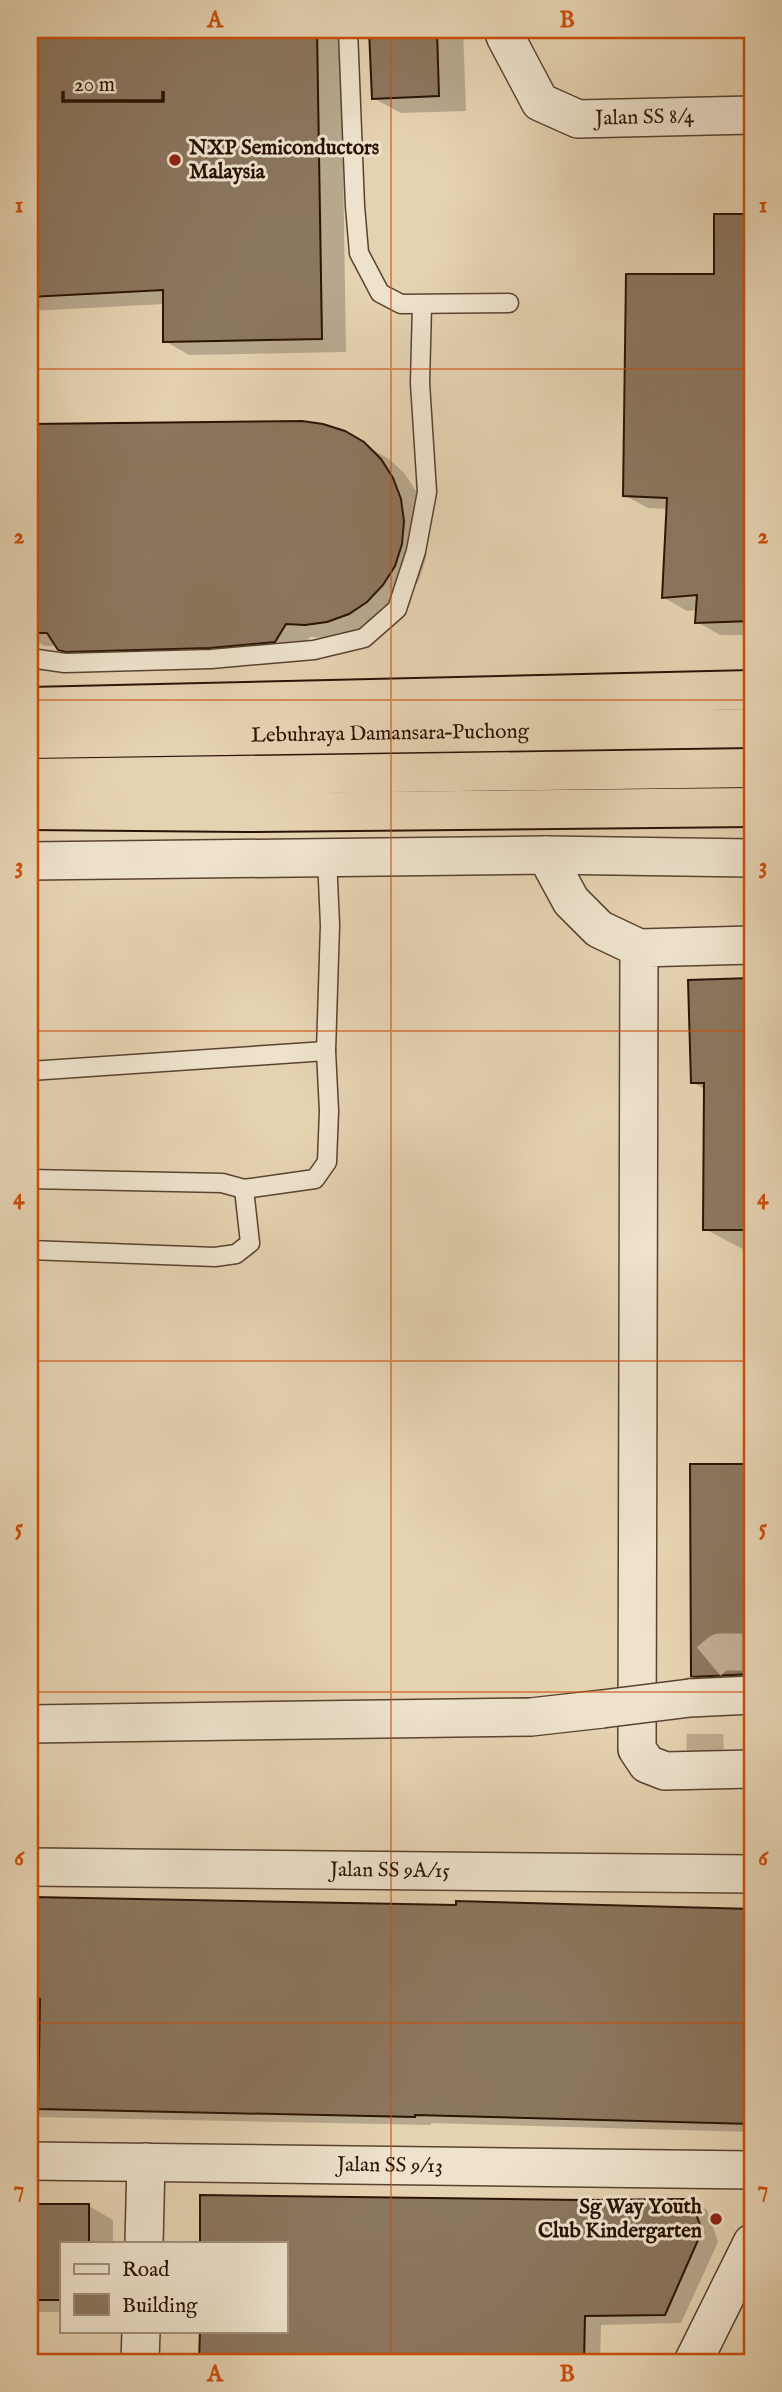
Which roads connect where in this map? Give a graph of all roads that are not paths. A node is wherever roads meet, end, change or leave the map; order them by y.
1 (348, 30) edge
2 (505, 30) edge
3 (752, 115) edge
4 (509, 303) dead end
5 (422, 305) junction
6 (30, 658) edge
7 (752, 690) edge
8 (30, 707) edge
9 (752, 728) edge
10 (30, 739) edge
11 (752, 768) edge
12 (30, 778) edge
13 (752, 807) edge
14 (30, 810) edge
15 (546, 855) junction
16 (327, 858) junction
17 (752, 858) edge
18 (30, 860) edge
19 (752, 945) edge
20 (639, 948) junction
21 (326, 1051) junction
22 (30, 1071) edge
23 (30, 1179) edge
24 (244, 1189) junction
25 (30, 1250) edge
26 (752, 1695) edge
27 (30, 1724) edge
28 (752, 1769) edge
29 (30, 1867) edge
30 (752, 1874) edge
31 (30, 2161) edge
32 (146, 2162) junction
33 (752, 2169) edge
34 (144, 2242) edge
35 (752, 2243) edge
36 (141, 2332) edge
37 (140, 2362) edge
38 (693, 2362) edge

1 - 5 lane
2 - 3 street, Jalan SS 8/4
4 - 5 lane
5 - 6 lane
7 - 8 highway
9 - 10 highway, Lebuhraya Damansara–Puchong
11 - 12 highway, Lebuhraya Damansara–Puchong
13 - 14 highway
15 - 16 street
15 - 17 street
15 - 20 street
16 - 18 street
16 - 21 lane
19 - 20 street
20 - 28 street
21 - 22 lane
21 - 24 lane
23 - 24 lane
24 - 25 lane
26 - 27 street, bridge
29 - 30 street, Jalan SS 9A/15
31 - 32 street, Jalan SS 9/13
32 - 33 street, Jalan SS 9/13
32 - 34 street
35 - 38 street
36 - 37 street

